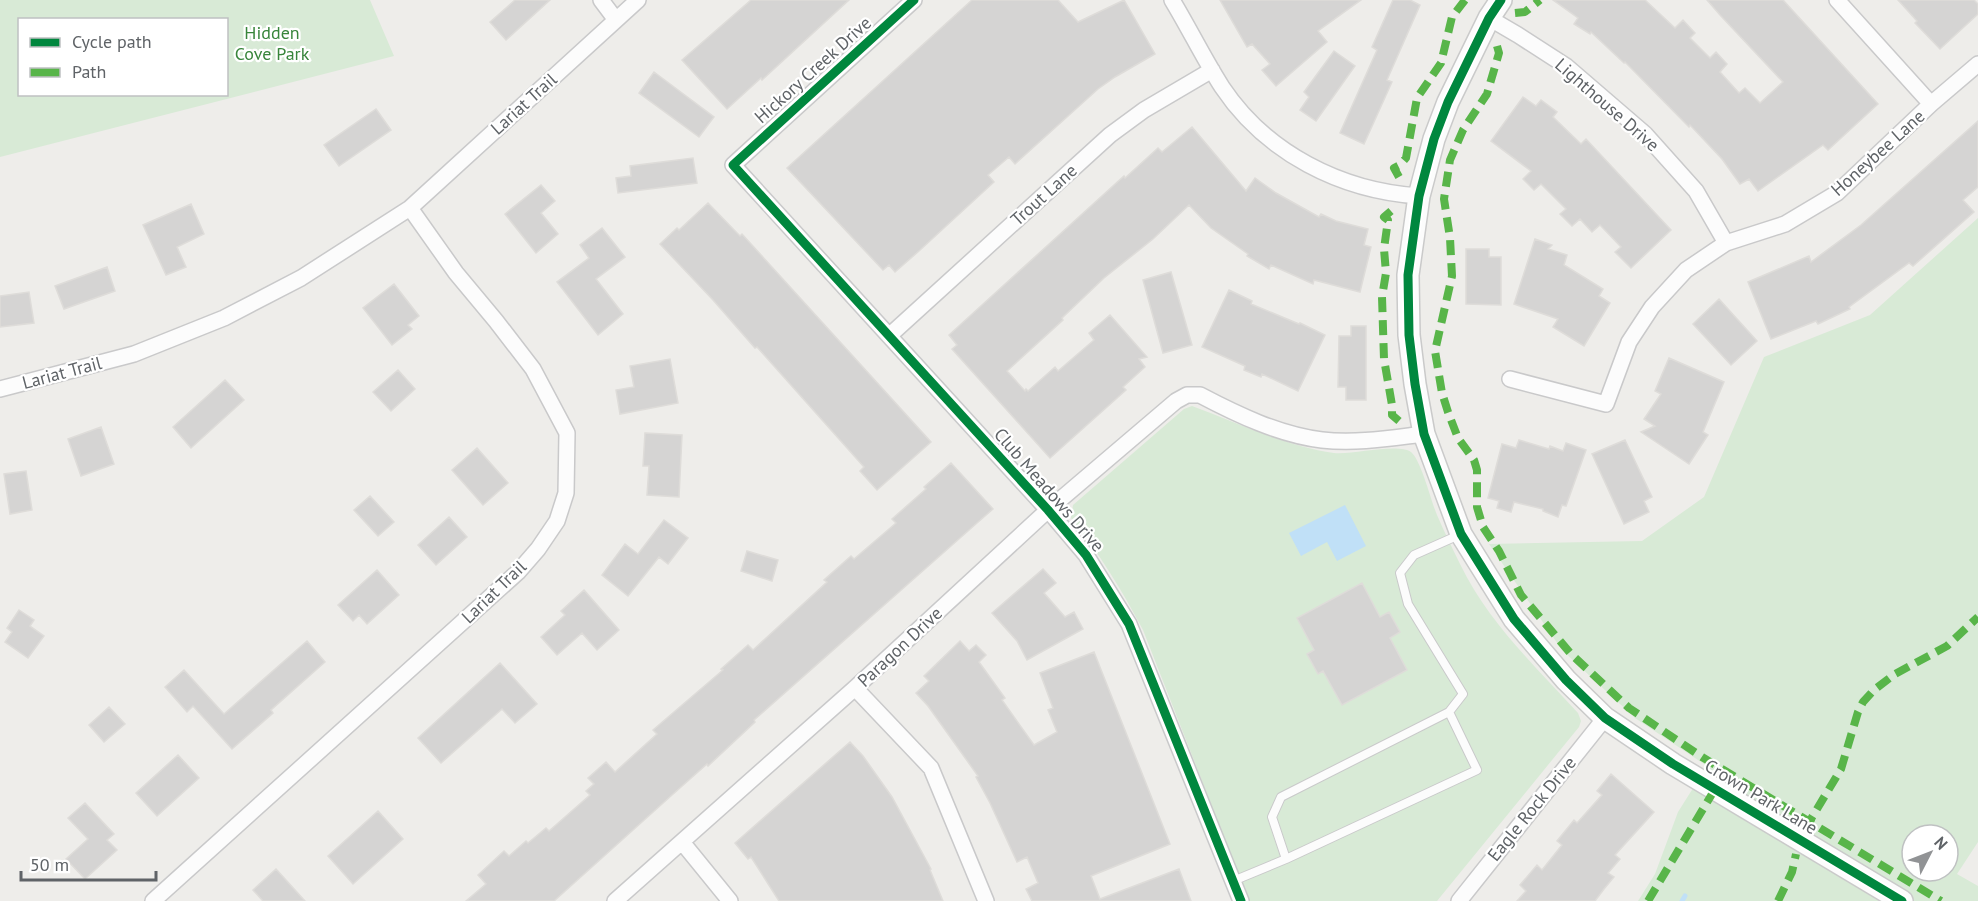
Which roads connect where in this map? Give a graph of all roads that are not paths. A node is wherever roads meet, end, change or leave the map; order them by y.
1 (601, 0) edge
2 (638, 0) edge
3 (914, 0) edge
4 (1172, 0) edge
5 (1501, 0) edge
6 (1837, 0) edge
7 (1489, 18) junction
8 (616, 20) junction
9 (1978, 64) edge
10 (1212, 70) junction
11 (1931, 104) junction
12 (733, 165) joint
13 (1419, 196) junction
14 (410, 208) junction
15 (1726, 243) junction
16 (889, 336) junction
17 (1510, 379) dead end
18 (0, 389) edge
19 (1424, 434) junction
20 (1048, 510) junction
21 (1461, 534) junction
22 (855, 688) junction
23 (1449, 712) junction
24 (1605, 718) junction
25 (681, 842) junction
26 (1286, 859) junction
27 (1233, 881) junction
28 (153, 901) edge
29 (615, 901) edge
30 (730, 901) edge
31 (986, 901) edge
32 (1241, 901) edge
33 (1458, 901) edge
34 (1902, 901) edge

1 - 8 street
2 - 8 street, Lariat Trail
3 - 12 street, Hickory Creek Drive
4 - 10 street
5 - 7 street, Crown Park Lane
6 - 11 street
7 - 13 street, Crown Park Lane
7 - 15 street, Lighthouse Drive
8 - 14 street, Lariat Trail
9 - 11 street, Honeybee Lane
10 - 13 street
10 - 16 street, Trout Lane
11 - 15 street, Honeybee Lane
12 - 16 street, Club Meadows Drive
13 - 19 street, Crown Park Lane
14 - 18 street, Lariat Trail
14 - 28 street, Lariat Trail
15 - 17 street, Honeybee Lane
16 - 20 street, Club Meadows Drive
19 - 20 street, Paragon Drive
19 - 21 street, Crown Park Lane
20 - 22 street, Paragon Drive
20 - 27 street, Club Meadows Drive
21 - 23 lane
21 - 24 street, Crown Park Lane
22 - 25 street, Paragon Drive
22 - 31 street
23 - 26 lane
23 - 26 lane
24 - 33 street, Eagle Rock Drive
24 - 34 street, Crown Park Lane
25 - 29 street, Paragon Drive
25 - 30 street
26 - 27 lane
27 - 32 street, Club Meadows Drive

